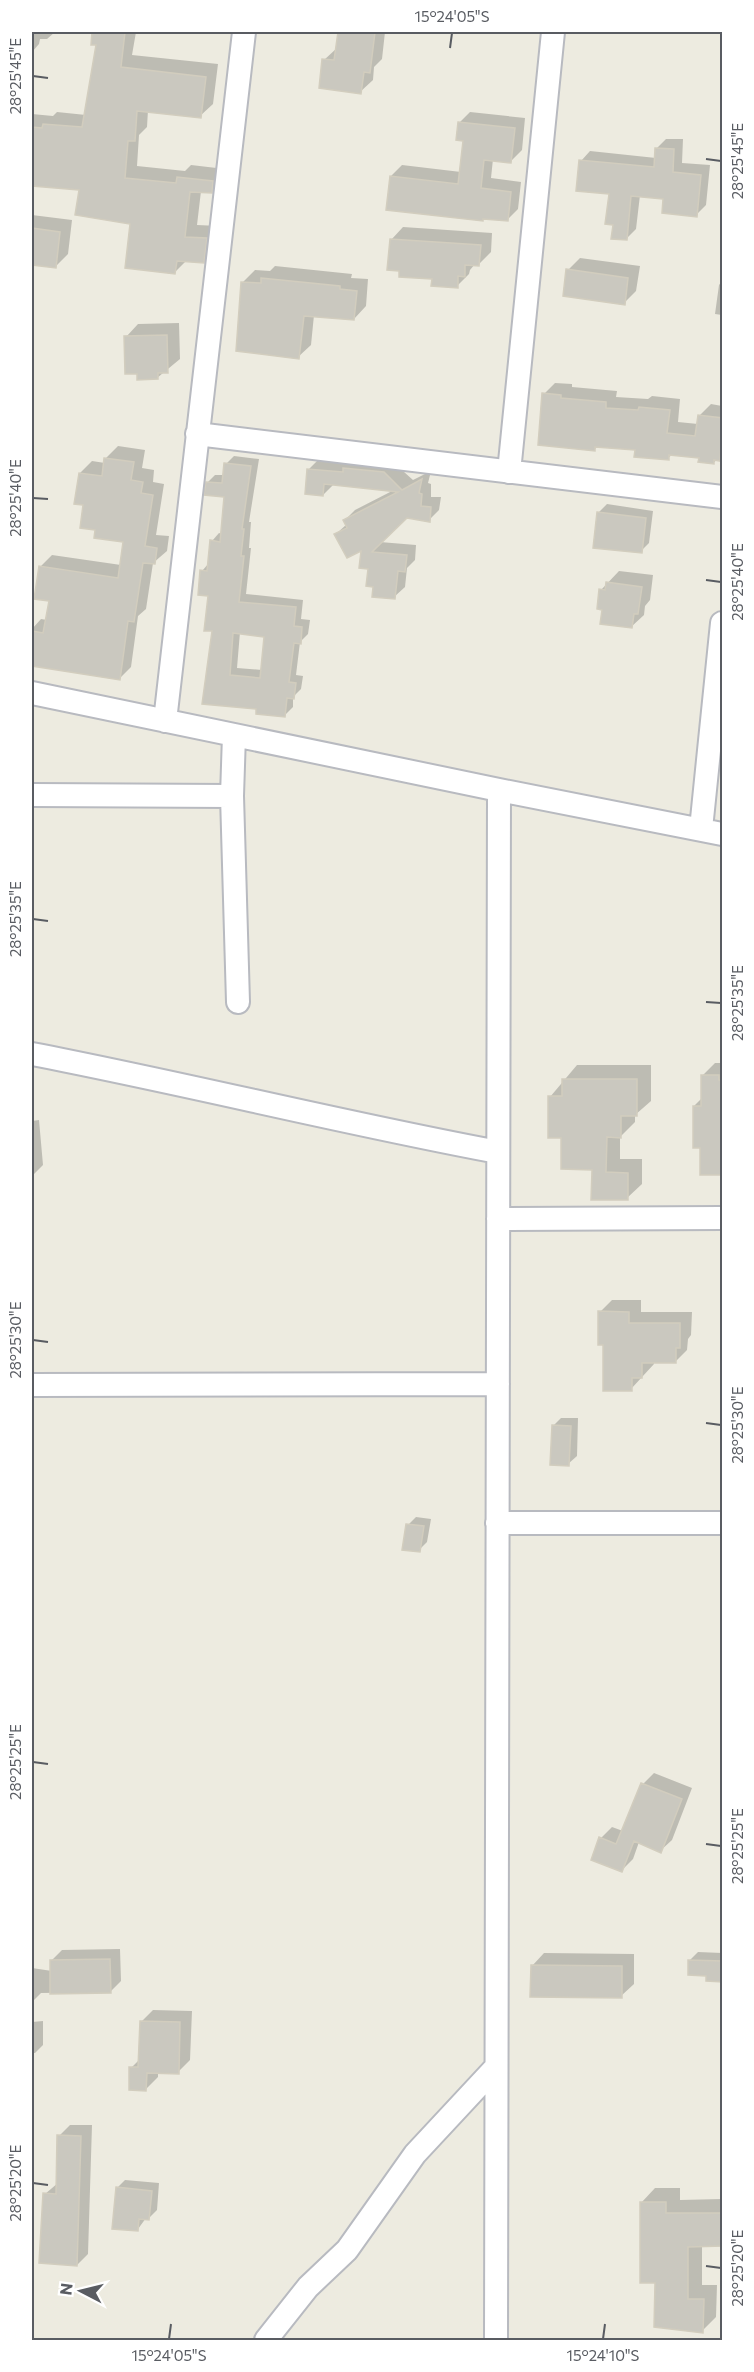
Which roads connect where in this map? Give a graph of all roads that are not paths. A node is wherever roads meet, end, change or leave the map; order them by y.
1 (244, 32) edge
2 (554, 32) edge
3 (197, 434) junction
4 (509, 472) junction
5 (723, 497) edge
6 (723, 623) edge
7 (32, 693) edge
8 (165, 721) junction
9 (234, 735) junction
10 (499, 790) junction
11 (32, 795) edge
12 (232, 796) junction
13 (712, 832) edge
14 (238, 1002) dead end
15 (32, 1054) edge
16 (498, 1152) junction
17 (723, 1218) edge
18 (498, 1219) junction
19 (498, 1384) junction
20 (32, 1385) edge
21 (497, 1523) junction
22 (723, 1523) edge
23 (496, 2067) junction
24 (266, 2340) edge
25 (496, 2340) edge

1 - 3 street
2 - 4 street
3 - 4 street
3 - 8 street
4 - 5 street
6 - 13 street
7 - 8 street
8 - 9 street
9 - 10 street
9 - 12 street
10 - 13 street
10 - 16 street
11 - 12 street
12 - 14 street
15 - 16 street
16 - 18 street
17 - 18 street
18 - 19 street
19 - 20 street
19 - 21 street
21 - 22 street
21 - 23 street
23 - 24 street
23 - 25 street

